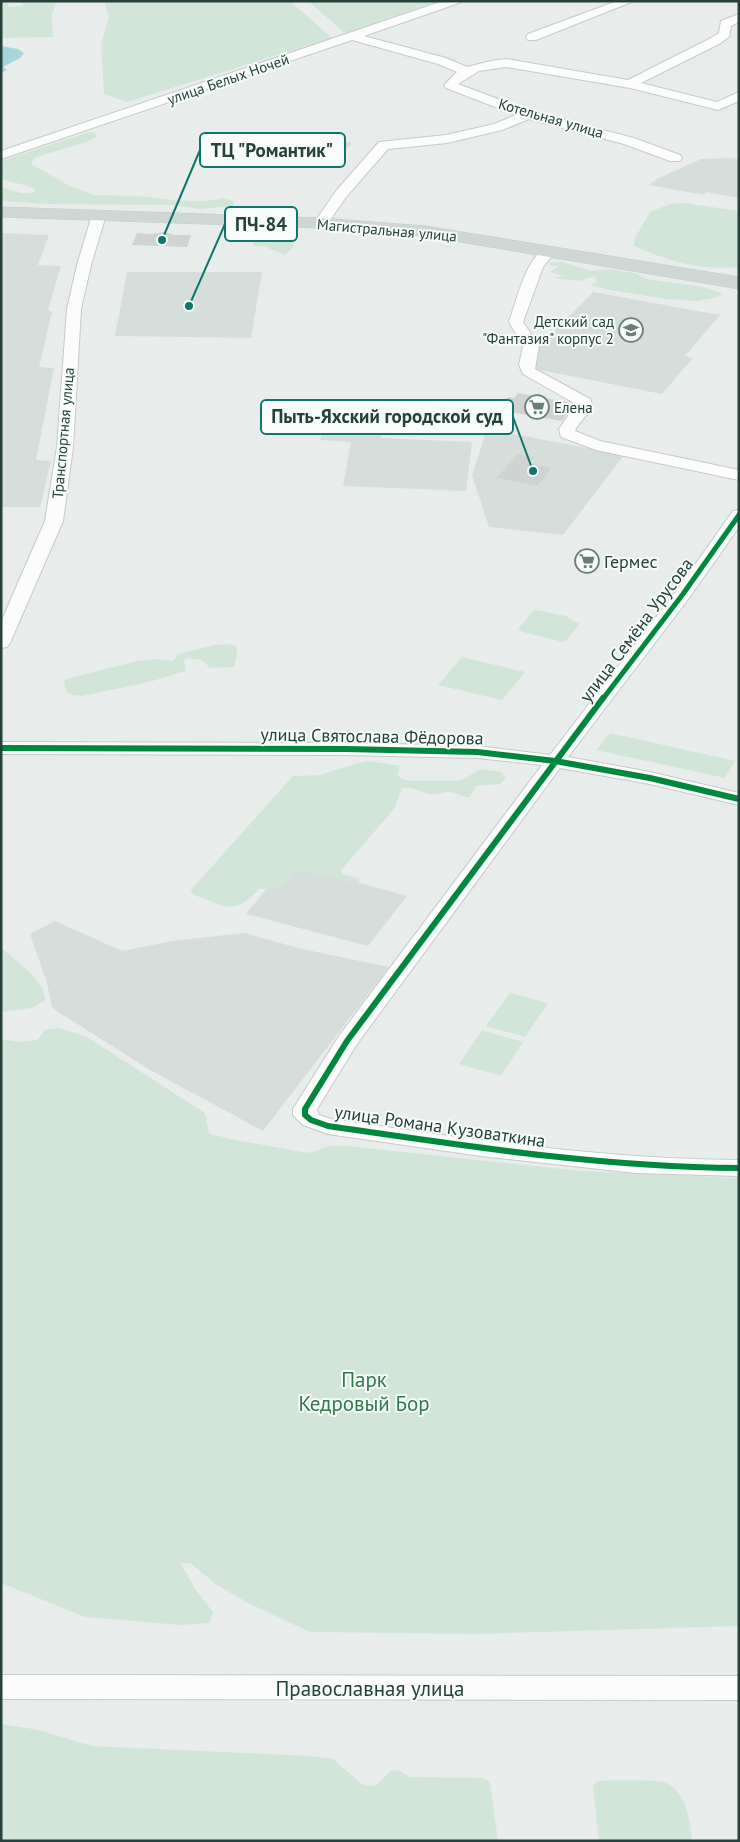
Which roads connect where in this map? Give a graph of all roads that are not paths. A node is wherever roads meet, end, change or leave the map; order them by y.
1 (455, 1) edge
2 (628, 1) edge
3 (739, 17) edge
4 (352, 36) junction
5 (532, 37) dead end
6 (468, 72) junction
7 (630, 84) junction
8 (739, 96) edge
9 (528, 115) junction
10 (1, 156) edge
11 (675, 158) dead end
12 (1, 212) edge
13 (99, 215) junction
14 (321, 223) junction
15 (550, 251) junction
16 (739, 283) edge
17 (739, 475) edge
18 (739, 515) edge
19 (1, 643) edge
20 (1, 748) edge
21 (555, 761) junction
22 (739, 799) edge
23 (739, 1168) edge
24 (1, 1687) edge
25 (739, 1688) edge

1 - 4 street, улица Белых Ночей
2 - 5 street
3 - 7 street
4 - 6 street
4 - 10 street, улица Белых Ночей
6 - 7 street, Котельная улица
6 - 9 street, Котельная улица
7 - 8 street, Котельная улица
9 - 11 street, Котельная улица
9 - 14 street
12 - 13 main road, Магистральная улица
13 - 14 main road, Магистральная улица
13 - 19 street, Транспортная улица
14 - 15 main road, Магистральная улица
15 - 16 main road, Магистральная улица
15 - 17 street
18 - 21 street, улица Семёна Урусова
20 - 21 street, улица Святослава Фёдорова
21 - 22 street, улица Святослава Фёдорова
21 - 23 street, улица Романа Кузоваткина
24 - 25 street, Православная улица

